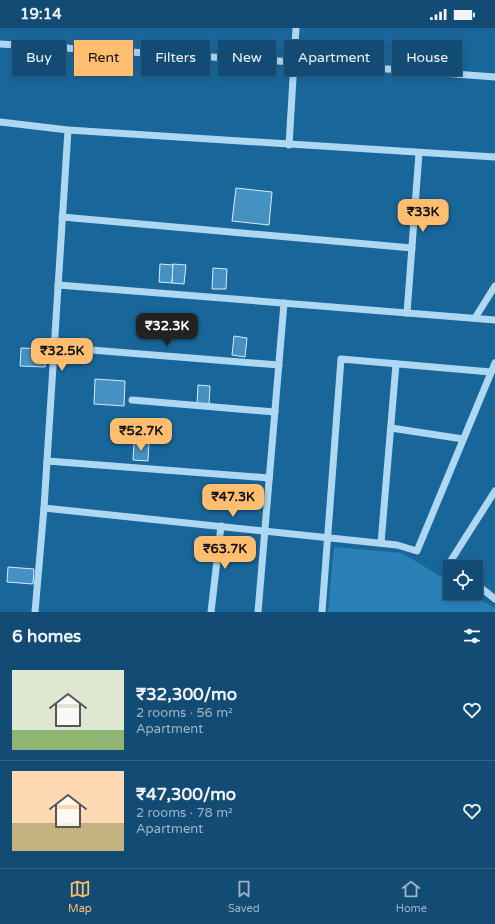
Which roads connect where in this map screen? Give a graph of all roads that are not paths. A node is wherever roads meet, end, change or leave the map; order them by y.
1 (296, 28) edge
2 (295, 40) edge
3 (0, 44) edge
4 (284, 61) edge
5 (384, 69) edge
6 (293, 76) edge
7 (495, 77) edge
8 (0, 122) edge
9 (68, 130) junction
10 (289, 145) junction
11 (419, 152) junction
12 (495, 157) edge
13 (62, 217) junction
14 (412, 248) junction
15 (58, 285) junction
16 (495, 286) edge
17 (284, 303) junction
18 (407, 313) junction
19 (475, 318) junction
20 (495, 320) edge
21 (54, 347) junction
22 (495, 363) edge
23 (396, 364) junction
24 (279, 365) junction
25 (491, 372) junction
26 (132, 400) dead end
27 (275, 412) junction
28 (390, 428) junction
29 (463, 439) junction
30 (47, 460) junction
31 (269, 478) junction
32 (495, 491) edge
33 (44, 508) junction
34 (221, 526) junction
35 (265, 531) junction
36 (328, 537) junction
37 (381, 543) junction
38 (451, 560) edge
39 (483, 590) edge
40 (495, 599) edge
41 (35, 612) edge
42 (211, 612) edge
43 (258, 612) edge
44 (322, 612) edge

1 - 2 street
3 - 4 street
5 - 7 street
6 - 10 street
8 - 9 street
9 - 10 street
9 - 13 street
10 - 11 street
11 - 12 street
11 - 14 street
13 - 14 street
13 - 15 street
14 - 18 street
15 - 17 street
15 - 21 street
16 - 19 street
17 - 18 street
17 - 24 street
18 - 19 street
19 - 20 street
21 - 24 street
21 - 30 street
22 - 25 street
23 - 25 street
23 - 28 street
23 - 36 street
24 - 27 street
25 - 29 street
26 - 27 street
27 - 31 street
28 - 29 street
28 - 37 street
29 - 37 street
30 - 31 street
30 - 33 street
31 - 35 street
32 - 38 street
33 - 34 street
33 - 41 street
34 - 35 street
34 - 42 street
35 - 36 street
35 - 43 street
36 - 37 street
36 - 44 street
39 - 40 street

